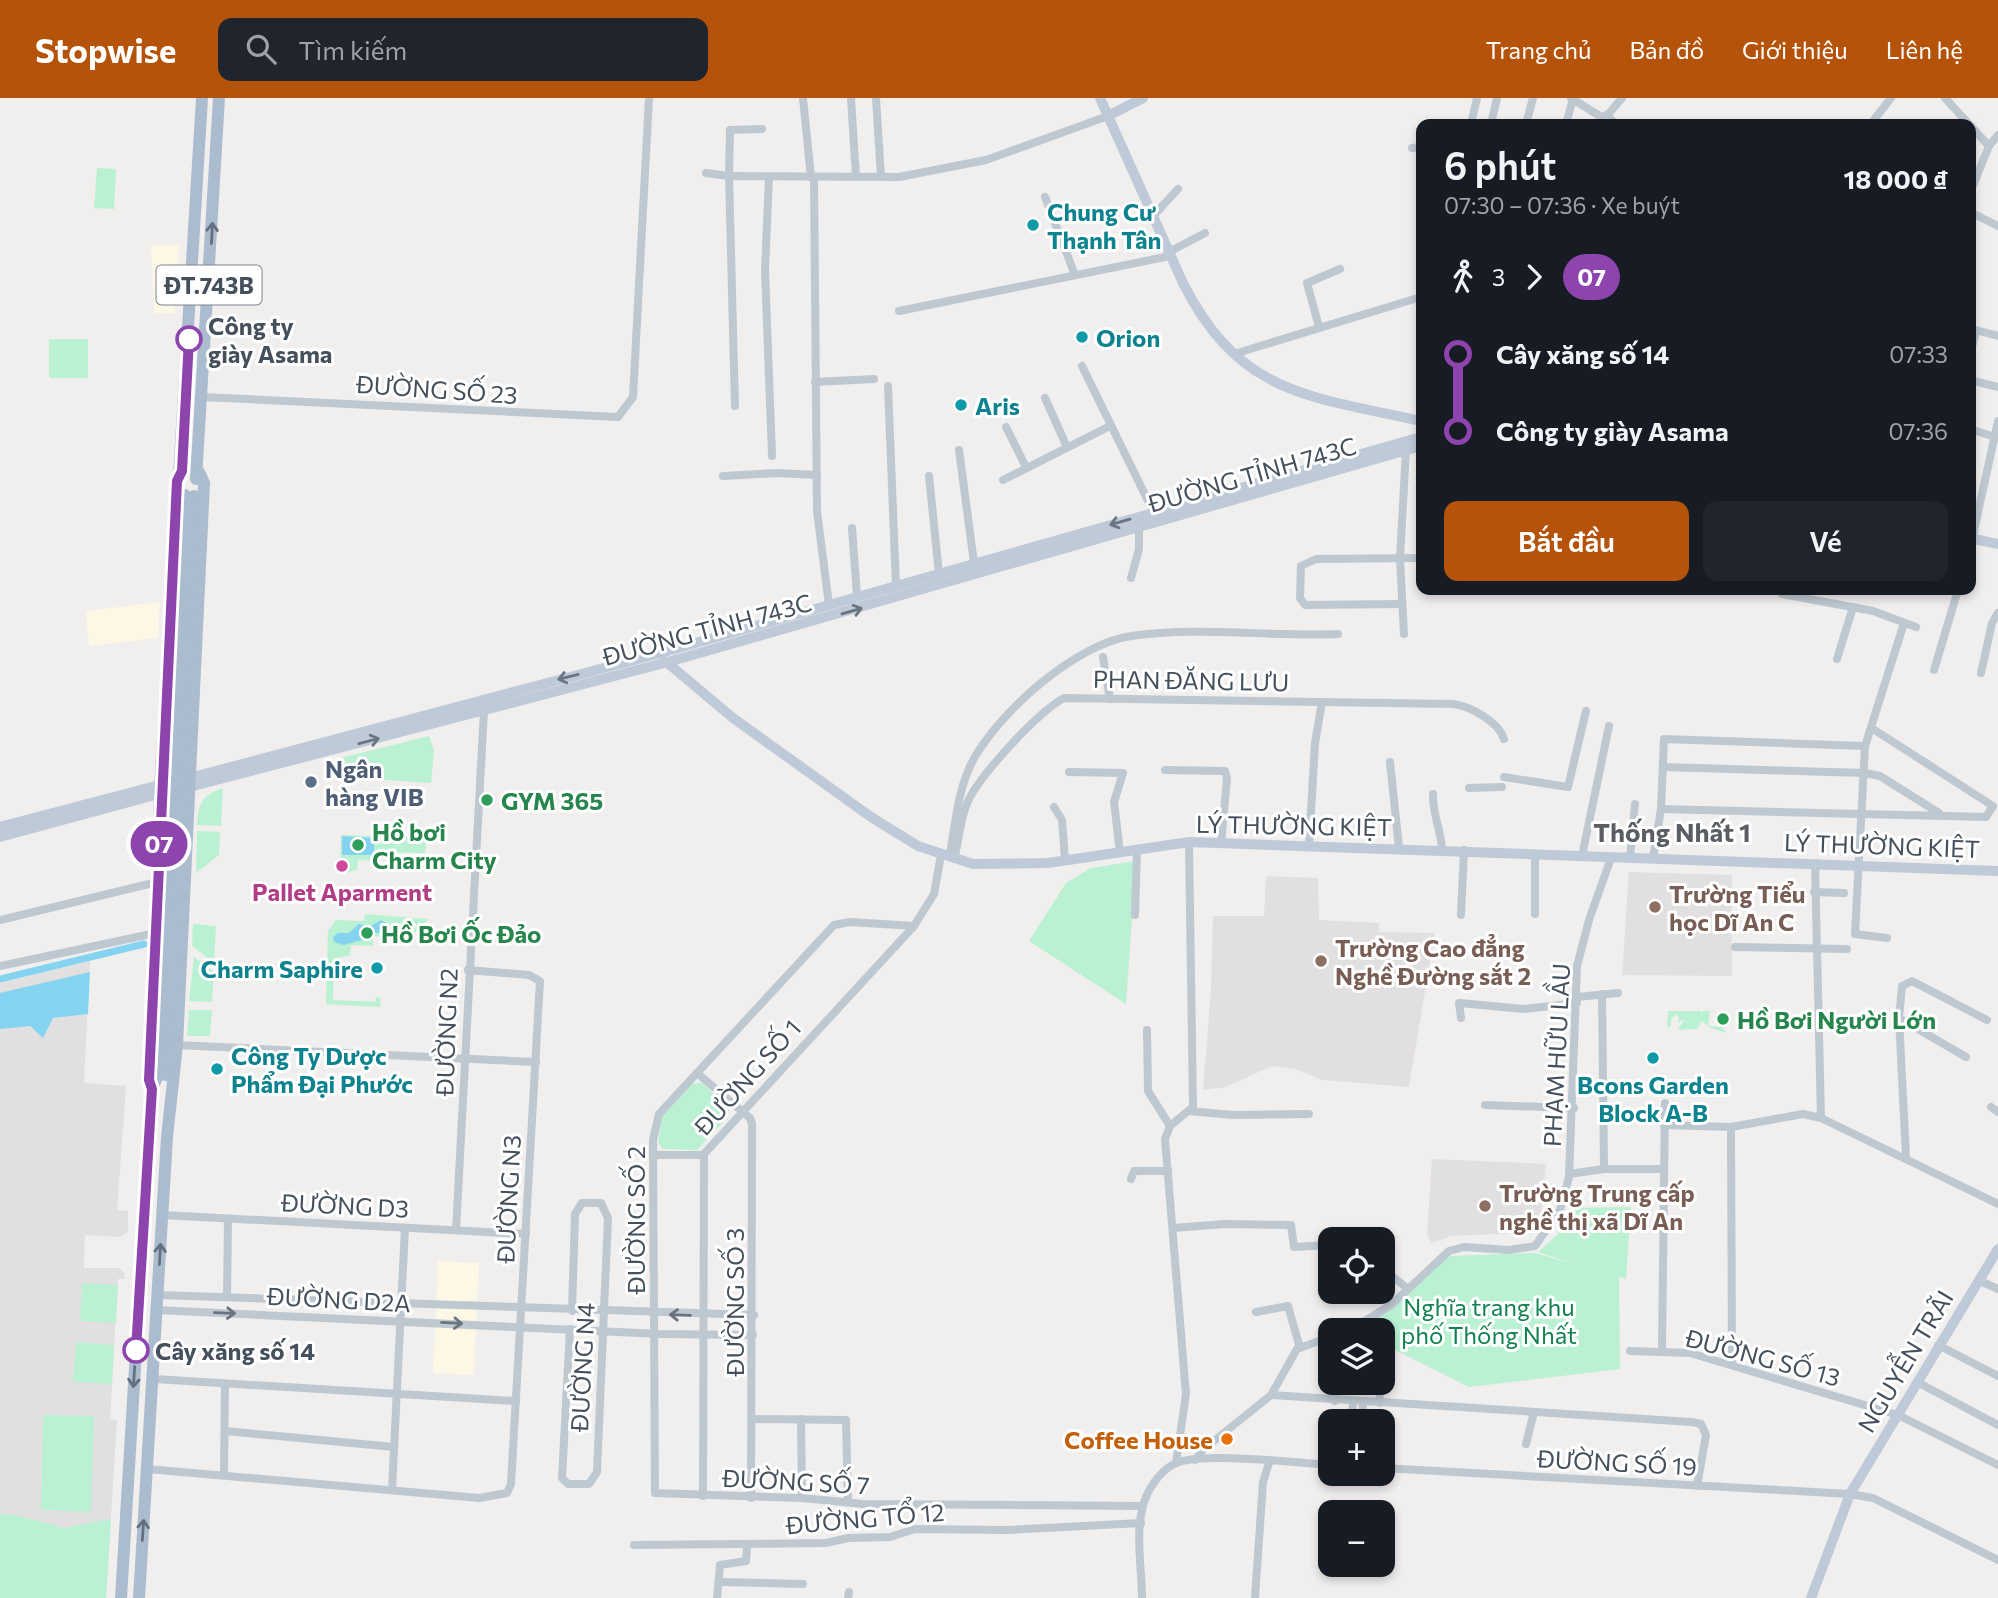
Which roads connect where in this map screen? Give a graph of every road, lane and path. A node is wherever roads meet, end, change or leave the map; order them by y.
1 (202, 98) edge
2 (219, 98) edge
3 (649, 98) edge
4 (803, 98) edge
5 (851, 98) edge
6 (876, 98) edge
7 (1100, 98) edge
8 (1143, 98) edge
9 (1477, 98) edge
10 (1497, 98) edge
11 (1532, 98) edge
12 (1622, 98) edge
13 (1891, 98) edge
14 (1945, 98) edge
15 (1572, 99) edge
16 (1108, 116) junction
17 (1472, 119) edge
18 (1492, 119) edge
19 (1527, 119) edge
20 (1567, 119) edge
21 (1603, 119) edge
22 (1875, 119) edge
23 (1964, 119) edge
24 (762, 129) dead end
25 (1976, 132) edge
26 (1998, 135) edge
27 (1989, 146) junction
28 (706, 173) dead end
29 (729, 176) junction
30 (769, 177) junction
31 (813, 177) junction
32 (856, 177) junction
33 (881, 177) junction
34 (1976, 178) edge
35 (1178, 189) dead end
36 (1045, 197) dead end
37 (1154, 215) junction
38 (1976, 215) edge
39 (1998, 226) edge
40 (1205, 233) dead end
41 (1169, 254) junction
42 (1340, 269) dead end
43 (1075, 275) junction
44 (1416, 298) edge
45 (900, 311) dead end
46 (1319, 327) junction
47 (1976, 331) edge
48 (1998, 336) edge
49 (1234, 354) junction
50 (1082, 366) dead end
51 (874, 379) dead end
52 (815, 382) junction
53 (1976, 382) edge
54 (888, 386) dead end
55 (1998, 387) edge
56 (204, 397) junction
57 (1045, 398) dead end
58 (735, 406) dead end
59 (1416, 421) edge
60 (1998, 421) edge
61 (1110, 426) junction
62 (1006, 427) dead end
63 (1976, 431) edge
64 (1995, 437) junction
65 (1416, 438) edge
66 (1067, 447) junction
67 (1416, 447) edge
68 (960, 450) dead end
69 (1406, 450) junction
70 (772, 456) dead end
71 (1026, 467) junction
72 (182, 471) junction
73 (199, 472) junction
74 (817, 475) junction
75 (929, 475) dead end
76 (723, 476) dead end
77 (1003, 480) dead end
78 (190, 496) junction
79 (1154, 513) junction
80 (1976, 524) edge
81 (852, 528) dead end
82 (1139, 529) junction
83 (1976, 542) edge
84 (1998, 544) edge
85 (1416, 558) edge
86 (1401, 559) junction
87 (974, 563) junction
88 (939, 574) junction
89 (1131, 578) dead end
90 (896, 586) junction
91 (1787, 595) edge
92 (1956, 595) edge
93 (857, 597) junction
94 (829, 604) junction
95 (1402, 604) junction
96 (1853, 607) junction
97 (1998, 613) edge
98 (1904, 623) junction
99 (1916, 627) dead end
100 (1338, 634) dead end
101 (1404, 634) dead end
102 (657, 654) junction
103 (1103, 657) dead end
104 (1837, 659) dead end
105 (668, 662) junction
106 (1934, 670) dead end
107 (1981, 673) dead end
108 (1110, 699) junction
109 (1322, 702) junction
110 (482, 705) junction
111 (1586, 711) dead end
112 (1609, 726) dead end
113 (1873, 729) junction
114 (1504, 739) dead end
115 (1866, 747) junction
116 (1390, 762) dead end
117 (1663, 767) junction
118 (1165, 770) dead end
119 (1069, 772) dead end
120 (1865, 773) junction
121 (1504, 778) dead end
122 (190, 783) junction
123 (1502, 787) dead end
124 (1469, 788) dead end
125 (161, 789) junction
126 (1433, 794) dead end
127 (1635, 804) dead end
128 (1054, 807) dead end
129 (1996, 807) edge
130 (1661, 809) junction
131 (1860, 812) junction
132 (1942, 815) junction
133 (0, 827) edge
134 (0, 837) edge
135 (1189, 842) junction
136 (1221, 844) junction
137 (1309, 846) junction
138 (1399, 848) junction
139 (1442, 849) junction
140 (1137, 850) junction
141 (1464, 850) junction
142 (1120, 853) junction
143 (1535, 854) junction
144 (1582, 856) junction
145 (948, 858) junction
146 (1611, 858) junction
147 (1630, 858) junction
148 (1653, 858) junction
149 (1065, 861) junction
150 (1815, 863) junction
151 (1857, 864) junction
152 (1998, 870) edge
153 (157, 882) junction
154 (1814, 892) junction
155 (1844, 893) dead end
156 (1535, 914) dead end
157 (1135, 915) dead end
158 (1461, 915) dead end
159 (0, 920) edge
160 (914, 926) junction
161 (156, 933) junction
162 (1887, 939) dead end
163 (1735, 947) dead end
164 (1816, 947) junction
165 (1847, 949) dead end
166 (0, 966) edge
167 (468, 970) junction
168 (1618, 993) dead end
169 (1602, 994) junction
170 (1577, 1000) junction
171 (1461, 1018) dead end
172 (1899, 1018) junction
173 (1987, 1020) dead end
174 (1147, 1030) dead end
175 (177, 1045) junction
176 (1966, 1056) dead end
177 (464, 1058) junction
178 (536, 1062) junction
179 (697, 1073) junction
180 (158, 1082) junction
181 (170, 1094) junction
182 (1665, 1103) dead end
183 (1485, 1105) dead end
184 (1574, 1108) junction
185 (1189, 1111) junction
186 (740, 1112) junction
187 (1309, 1114) dead end
188 (1821, 1118) junction
189 (1664, 1125) junction
190 (1170, 1126) junction
191 (1731, 1127) junction
192 (653, 1155) junction
193 (704, 1155) junction
194 (1906, 1157) junction
195 (1604, 1169) junction
196 (1664, 1169) junction
197 (1168, 1171) junction
198 (1569, 1174) junction
199 (1131, 1179) dead end
200 (1998, 1204) edge
201 (162, 1215) junction
202 (228, 1219) junction
203 (405, 1228) junction
204 (1173, 1228) junction
205 (456, 1230) junction
206 (526, 1234) junction
207 (1318, 1246) edge
208 (1998, 1250) edge
209 (1395, 1278) edge
210 (1978, 1280) junction
211 (1408, 1289) junction
212 (1998, 1290) edge
213 (158, 1295) junction
214 (227, 1297) junction
215 (256, 1298) junction
216 (400, 1304) junction
217 (521, 1309) junction
218 (157, 1310) junction
219 (572, 1311) junction
220 (605, 1312) junction
221 (1256, 1312) dead end
222 (256, 1314) junction
223 (655, 1314) junction
224 (754, 1315) junction
225 (704, 1316) junction
226 (1370, 1318) edge
227 (399, 1320) junction
228 (520, 1327) junction
229 (570, 1329) junction
230 (605, 1331) junction
231 (654, 1333) junction
232 (704, 1335) junction
233 (753, 1335) junction
234 (1318, 1341) edge
235 (1938, 1345) junction
236 (1300, 1348) junction
237 (1662, 1350) junction
238 (1630, 1351) dead end
239 (1732, 1365) junction
240 (1998, 1376) edge
241 (154, 1379) junction
242 (1917, 1382) junction
243 (225, 1384) junction
244 (396, 1394) junction
245 (1271, 1395) junction
246 (1335, 1395) edge
247 (1380, 1395) edge
248 (516, 1401) junction
249 (1335, 1401) junction
250 (1353, 1401) junction
251 (1363, 1402) junction
252 (1380, 1403) junction
253 (1353, 1409) edge
254 (1363, 1409) edge
255 (1534, 1412) junction
256 (1898, 1415) junction
257 (752, 1419) junction
258 (801, 1419) junction
259 (1998, 1424) edge
260 (225, 1431) junction
261 (1526, 1444) dead end
262 (394, 1447) junction
263 (1195, 1460) junction
264 (1269, 1463) junction
265 (1175, 1464) junction
266 (1318, 1465) edge
267 (1998, 1465) edge
268 (147, 1469) junction
269 (1395, 1469) edge
270 (224, 1475) junction
271 (1698, 1486) junction
272 (392, 1490) junction
273 (657, 1494) joint
274 (1850, 1494) junction
275 (703, 1496) junction
276 (751, 1498) junction
277 (802, 1498) junction
278 (848, 1502) junction
279 (1143, 1506) junction
280 (1141, 1524) junction
281 (634, 1545) dead end
282 (747, 1546) junction
283 (1998, 1560) edge
284 (719, 1582) junction
285 (803, 1584) dead end
286 (121, 1598) edge
287 (139, 1598) edge
288 (717, 1598) edge
289 (1142, 1598) edge
290 (1255, 1598) edge
291 (1811, 1598) edge

1 - 72 main road, ĐT.743B
56 -> 2 main road, ĐT.743B
3 - 56 street, ĐƯỜNG SỐ 23
4 - 31 street
5 - 32 street
6 - 33 street
7 - 16 main road
8 - 16 main road
9 - 17 street
10 - 18 street
11 - 19 street
12 - 21 street
13 - 22 street
14 - 23 street
15 - 20 street
15 - 21 street
16 - 33 street
16 - 37 main road
24 - 29 street
25 - 27 street
26 - 27 street
27 - 34 street
28 - 29 street
29 - 30 street
29 - 58 street
30 - 31 street
30 - 70 street
31 - 32 street
31 - 52 street
32 - 33 street
35 - 37 street
36 - 43 street
37 - 41 main road
38 - 39 street
40 - 41 street
41 - 43 street
41 - 49 main road
42 - 46 street
43 - 45 street
44 - 46 street
46 - 49 street
47 - 48 street
49 - 59 main road
50 - 61 street
51 - 52 street
52 - 74 street
53 - 55 street
54 - 90 street
56 - 73 main road, ĐT.743B
57 - 66 street
60 - 64 street
61 - 66 street
61 - 79 street
62 - 71 street
63 - 64 street
64 - 80 street
65 - 79 main road, ĐƯỜNG TỈNH 743C
66 - 71 street
67 - 69 main road, ĐƯỜNG TỈNH 743C
68 - 87 street
69 - 82 main road, ĐƯỜNG TỈNH 743C
69 - 86 street
71 - 77 street
72 - 78 main road, ĐT.743B
72 - 125 main road, ĐT.743B
73 - 78 main road, ĐT.743B
73 - 122 main road, ĐT.743B
74 - 76 street
74 - 94 street
75 - 88 street
78 - 180 main road, ĐT.743B, bridge
79 -> 87 main road, ĐƯỜNG TỈNH 743C
81 - 93 street
82 - 89 street
105 -> 82 main road, ĐƯỜNG TỈNH 743C
83 - 84 main road
85 - 86 street
86 - 95 street
86 - 95 street
87 - 88 main road, ĐƯỜNG TỈNH 743C
88 - 90 main road, ĐƯỜNG TỈNH 743C
90 - 93 main road, ĐƯỜNG TỈNH 743C
91 - 96 street
92 - 106 street
93 - 94 main road, ĐƯỜNG TỈNH 743C
94 - 102 main road, ĐƯỜNG TỈNH 743C
95 - 101 street
96 - 98 street
96 - 104 street
97 - 107 street
98 - 99 street
98 - 113 street
100 - 145 street
102 - 105 main road, LÝ THƯỜNG KIỆT
102 -> 110 main road, ĐƯỜNG TỈNH 743C
103 - 108 street
105 - 110 main road, ĐƯỜNG TỈNH 743C
105 - 145 main road, LÝ THƯỜNG KIỆT
108 - 109 street, PHAN ĐĂNG LƯU
108 - 145 street, PHAN ĐĂNG LƯU
109 - 114 street, PHAN ĐĂNG LƯU
109 - 137 street
110 - 122 main road, ĐƯỜNG TỈNH 743C
110 - 167 street, ĐƯỜNG N2
111 - 121 street
112 - 144 street
113 - 115 street
113 - 129 street
115 - 117 street
115 - 120 street
116 - 138 street
117 - 120 street
117 - 130 street
118 - 136 street
119 - 142 street
120 - 131 street
120 - 132 street
122 - 125 main road, ĐƯỜNG TỈNH 743C
122 - 175 main road, ĐT.743B
123 - 124 street
125 - 133 main road, ĐƯỜNG TỈNH 743C
125 - 134 main road, ĐƯỜNG TỈNH 743C
125 - 153 main road, ĐT.743B
126 - 139 street
127 - 147 street
128 - 149 street
129 - 132 street
130 - 131 street
130 - 148 street
131 - 132 street
131 - 151 street
135 - 136 main road, LÝ THƯỜNG KIỆT
135 - 140 main road, LÝ THƯỜNG KIỆT
135 - 185 street
136 - 137 main road, LÝ THƯỜNG KIỆT
137 - 138 main road, LÝ THƯỜNG KIỆT
138 - 139 main road, LÝ THƯỜNG KIỆT
139 - 141 main road, LÝ THƯỜNG KIỆT
140 - 142 main road, LÝ THƯỜNG KIỆT
140 - 157 street
141 - 143 main road, LÝ THƯỜNG KIỆT
141 - 158 street
142 - 149 main road, LÝ THƯỜNG KIỆT
143 - 144 main road, LÝ THƯỜNG KIỆT
143 - 156 street
144 - 146 main road, LÝ THƯỜNG KIỆT
145 - 149 main road, LÝ THƯỜNG KIỆT
145 - 160 street, ĐƯỜNG SỐ 1
146 - 147 main road, LÝ THƯỜNG KIỆT
146 - 170 street, PHẠM HỮU LẦU
147 - 148 main road, LÝ THƯỜNG KIỆT
148 - 150 main road, LÝ THƯỜNG KIỆT
150 - 151 main road, LÝ THƯỜNG KIỆT
150 - 154 street
151 - 152 main road, LÝ THƯỜNG KIỆT
151 - 162 street
153 - 159 street
153 - 161 main road, ĐT.743B
154 - 155 street
154 - 164 street
160 - 179 street, ĐƯỜNG SỐ 2
160 - 186 street, ĐƯỜNG SỐ 1
161 - 166 street
161 - 180 main road, ĐT.743B
163 - 164 street
164 - 165 street
164 - 188 street
167 - 177 street, ĐƯỜNG N2
167 - 178 street, ĐƯỜNG N3
168 - 169 street
169 - 170 street
169 - 195 street
170 - 171 street
170 - 184 street, PHẠM HỮU LẦU
172 - 173 street
172 - 176 street
172 - 194 street
174 - 190 street
175 - 177 street
175 - 181 main road, ĐT.743B
177 - 178 street
177 - 205 street, ĐƯỜNG N2
178 - 206 street, ĐƯỜNG N3
179 - 186 street
179 - 192 street, ĐƯỜNG SỐ 2
180 - 181 main road, ĐT.743B
180 -> 286 main road, ĐT.743B
181 - 201 main road, ĐT.743B
182 - 189 street
183 - 184 street
184 - 198 street, PHẠM HỮU LẦU
185 - 187 street
185 - 190 street
186 - 193 street, ĐƯỜNG SỐ 1
186 - 224 street, ĐƯỜNG SỐ 3
188 - 191 street
188 - 194 street
189 - 191 street
189 - 196 street
190 - 197 street
191 - 239 street
192 - 193 street
192 - 223 street, ĐƯỜNG SỐ 2
193 - 225 street, ĐƯỜNG SỐ 1
194 - 200 street
195 - 196 street
195 - 198 street
196 - 237 street
197 - 199 street
197 - 204 street
198 - 211 street, PHẠM HỮU LẦU
201 - 202 street, ĐƯỜNG D3
213 -> 201 main road, ĐT.743B
202 - 203 street, ĐƯỜNG D3
202 - 214 street
203 - 205 street, ĐƯỜNG D3
203 - 216 street
204 - 207 street
204 - 265 street
205 - 206 street, ĐƯỜNG D3
206 - 217 street, ĐƯỜNG N3
208 - 210 main road, NGUYỄN TRÃI
209 - 211 street
210 - 212 street
210 - 235 main road, NGUYỄN TRÃI
211 - 226 street, PHẠM HỮU LẦU
213 - 214 street, ĐƯỜNG D2A
213 - 218 main road, ĐT.743B
214 - 215 street, ĐƯỜNG D2A
215 - 216 street, ĐƯỜNG D2A
215 - 222 street
216 - 217 street, ĐƯỜNG D2A
216 - 227 street
217 - 219 street, ĐƯỜNG D2A
217 - 228 street, ĐƯỜNG N3
218 -> 222 street, ĐƯỜNG D2A
218 - 241 main road, ĐT.743B
219 - 220 street, ĐƯỜNG D2A
219 - 220 street, ĐƯỜNG N4
220 - 223 street, ĐƯỜNG D2A
220 - 230 street, ĐƯỜNG N4
221 - 236 street
222 - 227 street, ĐƯỜNG D2A
225 -> 223 street, ĐƯỜNG D2A
223 - 231 street, ĐƯỜNG SỐ 2
224 - 225 street, ĐƯỜNG D2A
224 - 233 street, ĐƯỜNG SỐ 3
225 - 232 street, ĐƯỜNG SỐ 1
227 -> 228 street, ĐƯỜNG D2A
227 - 244 street
228 - 229 street, ĐƯỜNG D2A
228 - 248 street, ĐƯỜNG N3
229 - 230 street, ĐƯỜNG D2A
229 - 230 street, ĐƯỜNG N4
230 - 231 street, ĐƯỜNG D2A
231 - 232 street, ĐƯỜNG D2A
231 - 273 street, ĐƯỜNG SỐ 2
232 - 233 street, ĐƯỜNG D2A
232 - 275 street, ĐƯỜNG SỐ 1
233 - 257 street, ĐƯỜNG SỐ 3
234 - 236 street
235 - 240 street
235 - 242 main road, NGUYỄN TRÃI
236 - 245 street
237 - 238 street, ĐƯỜNG SỐ 13
237 - 239 street, ĐƯỜNG SỐ 13
239 - 256 street, ĐƯỜNG SỐ 13
241 - 243 street
241 - 268 main road, ĐT.743B
242 - 256 main road, NGUYỄN TRÃI
242 - 259 street
243 - 244 street
243 - 260 street
244 - 248 street
244 - 262 street
245 - 249 street
245 - 263 street
246 - 249 street
247 - 252 street
248 - 272 street, ĐƯỜNG N3
249 - 250 street
250 - 251 street
250 - 253 street
251 - 252 street
251 - 254 street
252 - 255 street
255 - 261 street
255 - 271 street
256 - 267 street, ĐƯỜNG SỐ 13
256 - 274 main road, NGUYỄN TRÃI
257 - 258 street
257 - 276 street, ĐƯỜNG SỐ 3
258 - 277 street
258 - 278 street
260 - 262 street
260 - 270 street
262 - 272 street
263 - 264 street
263 - 265 street
264 - 266 street
264 - 290 street
265 - 279 street
268 - 270 street
287 -> 268 main road, ĐT.743B
269 - 271 street, ĐƯỜNG SỐ 19
270 - 272 street
271 - 274 street, ĐƯỜNG SỐ 19
273 - 275 street, ĐƯỜNG SỐ 7
274 - 283 street, ĐƯỜNG SỐ 19
274 - 291 main road, NGUYỄN TRÃI
275 - 276 street, ĐƯỜNG SỐ 7
276 - 277 street, ĐƯỜNG SỐ 7
277 - 278 street, ĐƯỜNG SỐ 7
278 - 279 street, ĐƯỜNG SỐ 7
279 - 280 street
280 - 282 street, ĐƯỜNG TỔ 12
280 - 289 street
281 - 282 street, ĐƯỜNG TỔ 12
282 - 284 street
284 - 285 street
284 - 288 street

